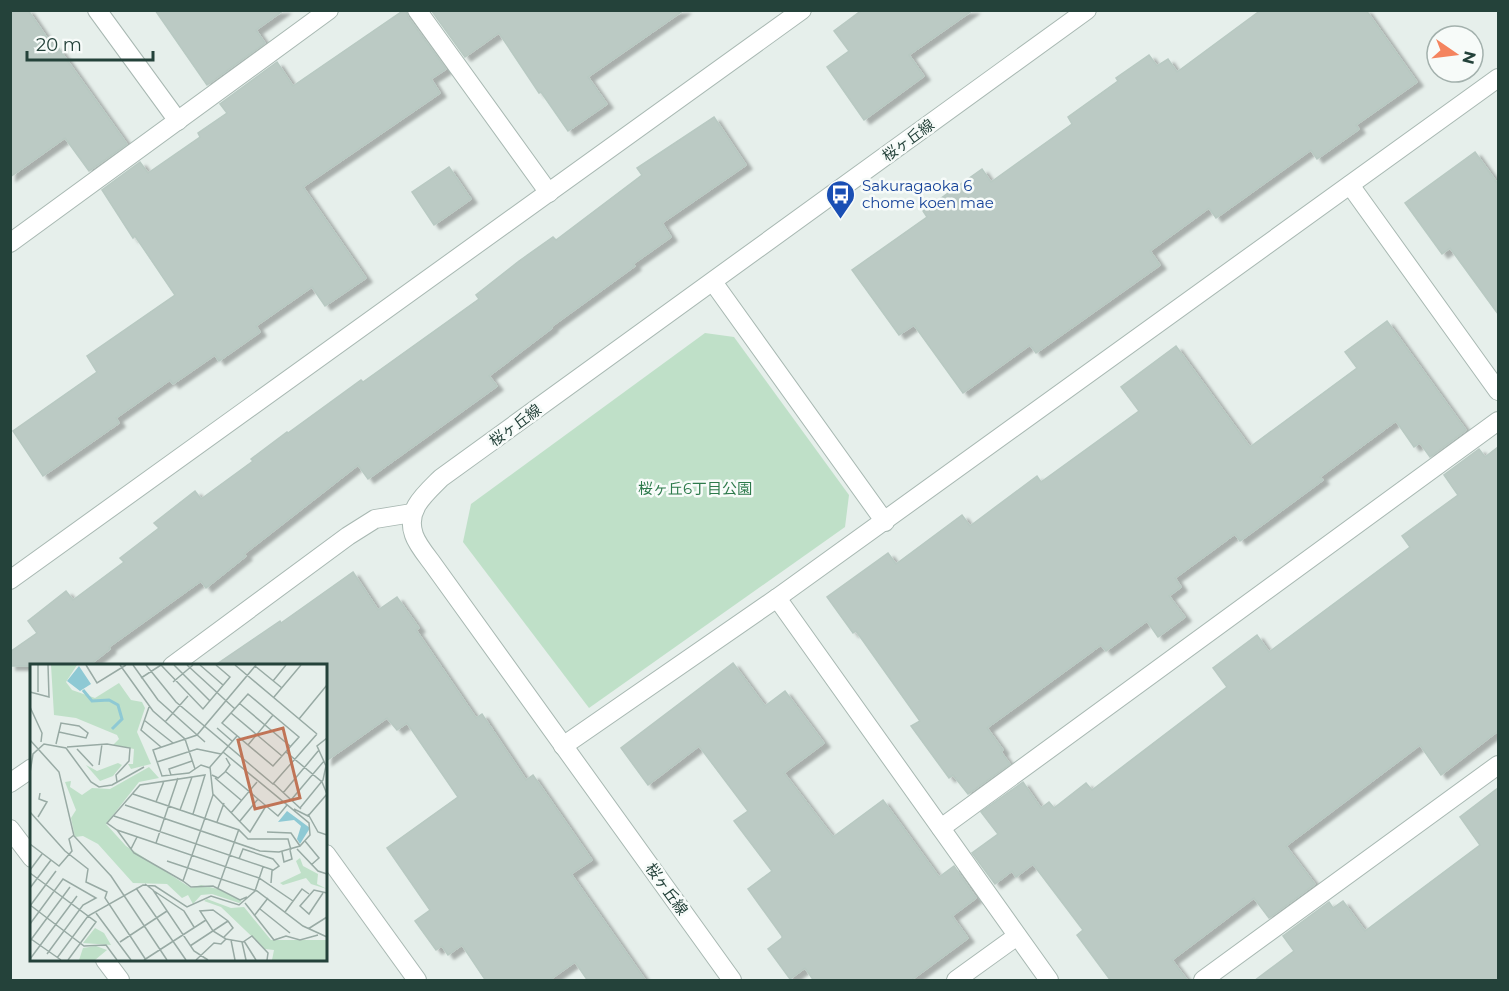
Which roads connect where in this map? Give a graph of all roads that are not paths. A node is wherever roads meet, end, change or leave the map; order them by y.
1 (97, 10) edge
2 (329, 10) edge
3 (417, 10) edge
4 (802, 10) edge
5 (1087, 10) edge
6 (1498, 78) edge
7 (178, 121) junction
8 (1350, 185) junction
9 (549, 193) junction
10 (10, 243) edge
11 (713, 282) junction
12 (1498, 391) edge
13 (1498, 421) edge
14 (412, 513) junction
15 (885, 522) junction
16 (10, 580) edge
17 (777, 598) junction
18 (181, 663) edge
19 (563, 746) junction
20 (1498, 765) edge
21 (30, 769) edge
22 (10, 783) edge
23 (941, 828) junction
24 (10, 829) edge
25 (30, 855) edge
26 (327, 855) edge
27 (1017, 936) junction
28 (106, 961) edge
29 (120, 981) edge
30 (417, 981) edge
31 (732, 981) edge
32 (956, 981) edge
33 (1049, 981) edge
34 (1203, 981) edge

1 - 7 street
2 - 7 street
3 - 9 street
4 - 9 street
5 - 11 street, 桜ヶ丘線
6 - 8 street
7 - 10 street
8 - 12 street
8 - 15 street
9 - 16 street
11 - 14 street, 桜ヶ丘線
11 - 15 street
13 - 23 street
14 - 18 street
14 - 19 street, 桜ヶ丘線
15 - 17 street
17 - 19 street
17 - 23 street
19 - 31 street, 桜ヶ丘線
20 - 34 street
21 - 22 street
23 - 27 street
24 - 25 street
26 - 30 street
27 - 32 street
27 - 33 street
28 - 29 street

